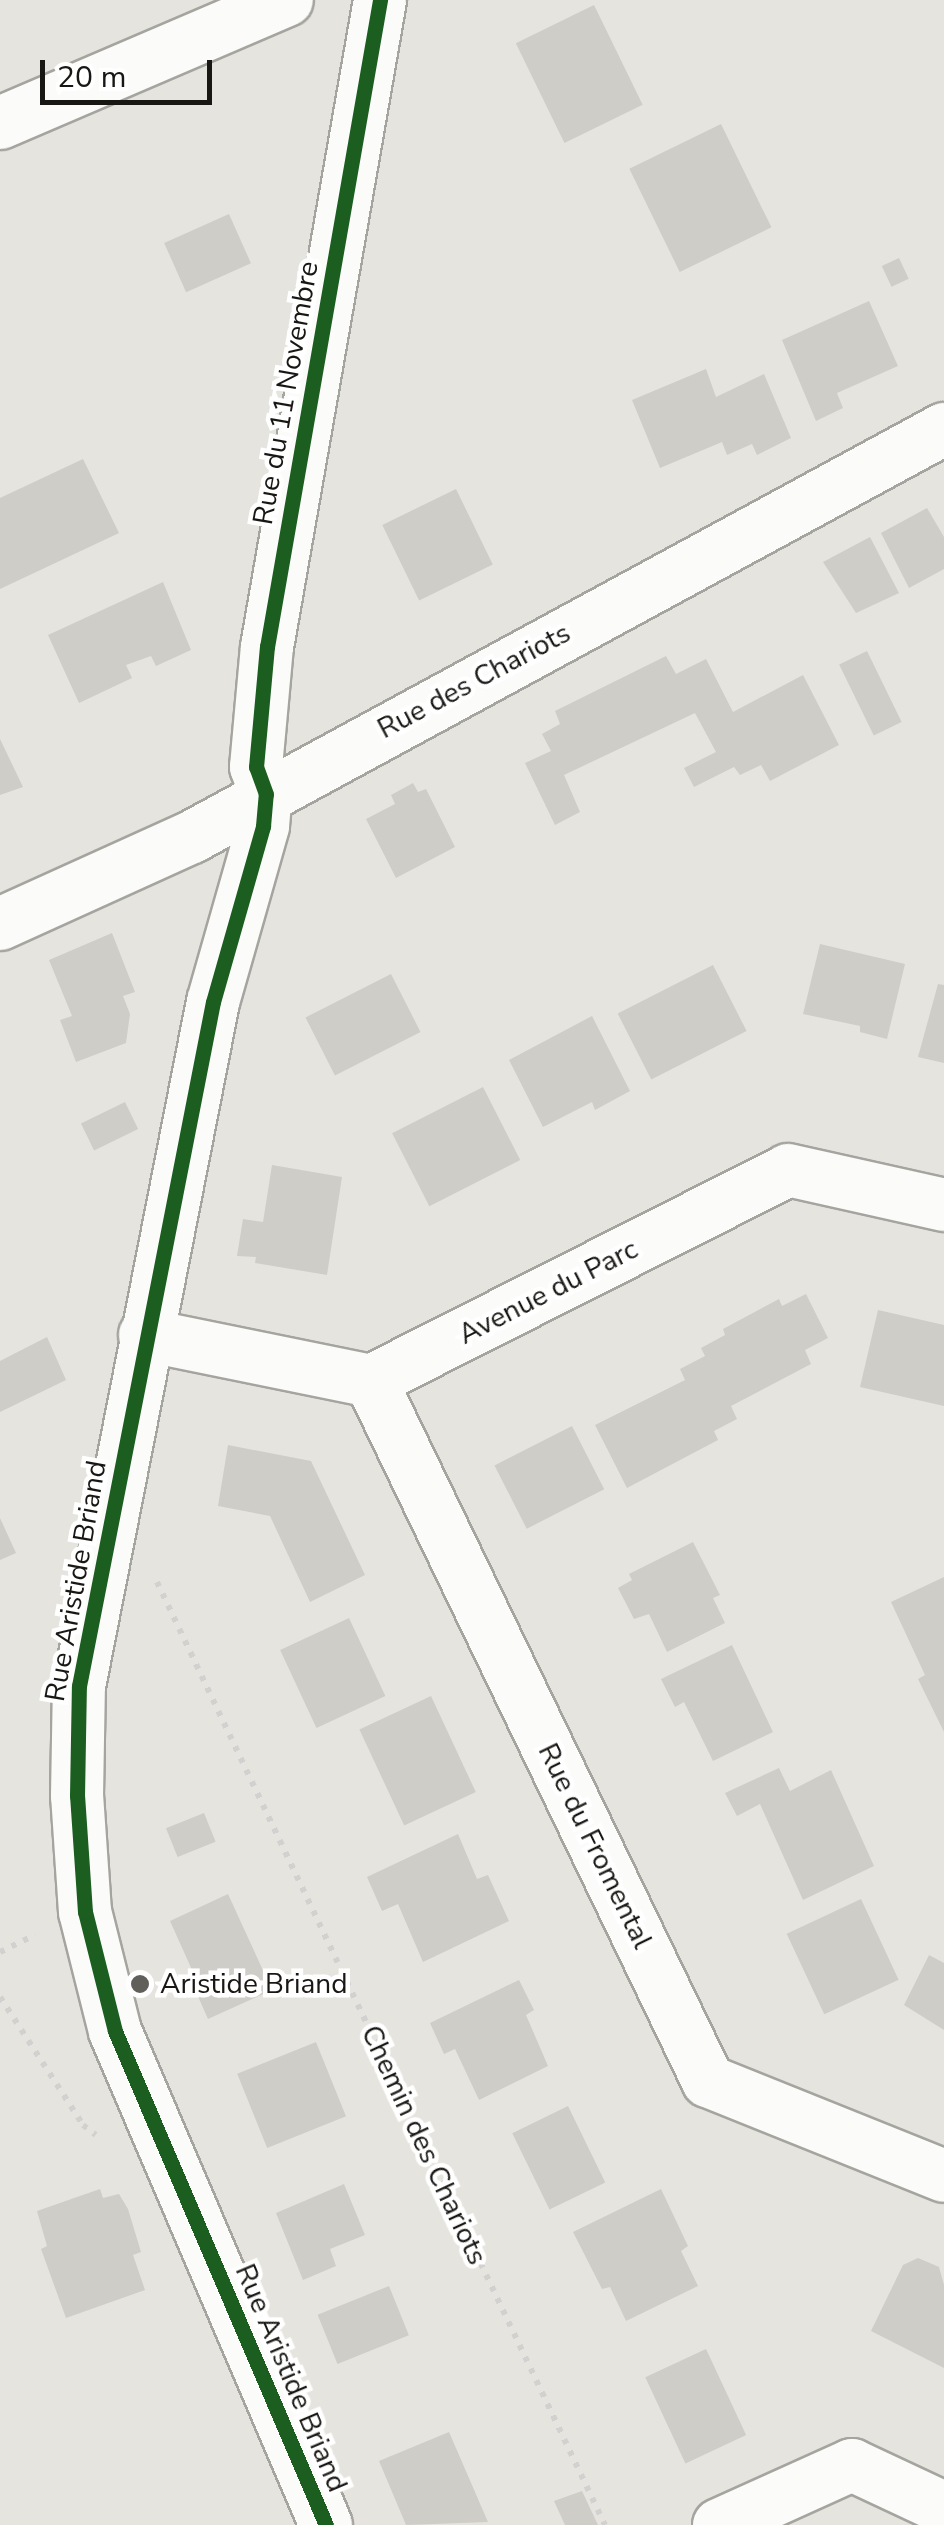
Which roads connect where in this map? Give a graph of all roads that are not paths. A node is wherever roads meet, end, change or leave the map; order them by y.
1 (288, 0) edge
2 (380, 0) edge
3 (0, 124) edge
4 (944, 429) edge
5 (266, 794) junction
6 (0, 924) edge
7 (944, 1205) edge
8 (146, 1336) junction
9 (371, 1381) junction
10 (944, 2176) edge
11 (944, 2508) edge
12 (326, 2525) edge
13 (719, 2525) edge

1 - 3 street
2 - 5 street, Rue du 11 Novembre
4 - 5 street, Rue des Chariots
5 - 6 street, Rue des Chariots
5 - 8 street, Rue Aristide Briand
7 - 9 street, Avenue du Parc
8 - 9 street
8 - 12 street, Rue Aristide Briand
9 - 10 street, Rue du Fromental
11 - 13 street

